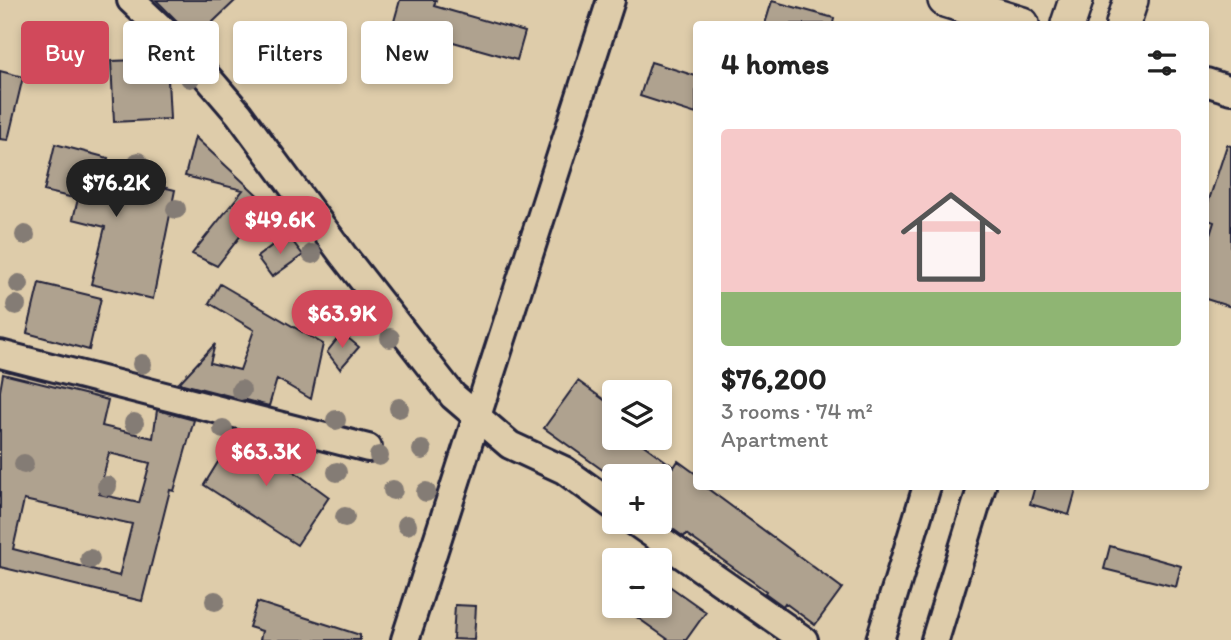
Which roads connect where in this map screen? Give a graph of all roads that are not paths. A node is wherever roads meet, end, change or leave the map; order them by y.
1 (131, 0) edge
2 (611, 0) edge
3 (945, 0) edge
4 (1076, 0) edge
5 (1130, 0) edge
6 (1012, 21) edge
7 (1069, 21) edge
8 (1124, 21) edge
9 (1209, 83) edge
10 (1231, 90) edge
11 (0, 354) edge
12 (477, 416) junction
13 (368, 448) dead end
14 (926, 490) edge
15 (981, 490) edge
16 (602, 497) edge
17 (652, 534) edge
18 (405, 640) edge
19 (804, 640) edge
20 (880, 640) edge
21 (936, 640) edge

1 - 12 street
2 - 12 street
3 - 6 main road
4 - 7 main road
5 - 8 main road
9 - 10 street
11 - 13 street
12 - 16 street
12 - 18 street
14 - 20 street
15 - 21 street
17 - 19 street

